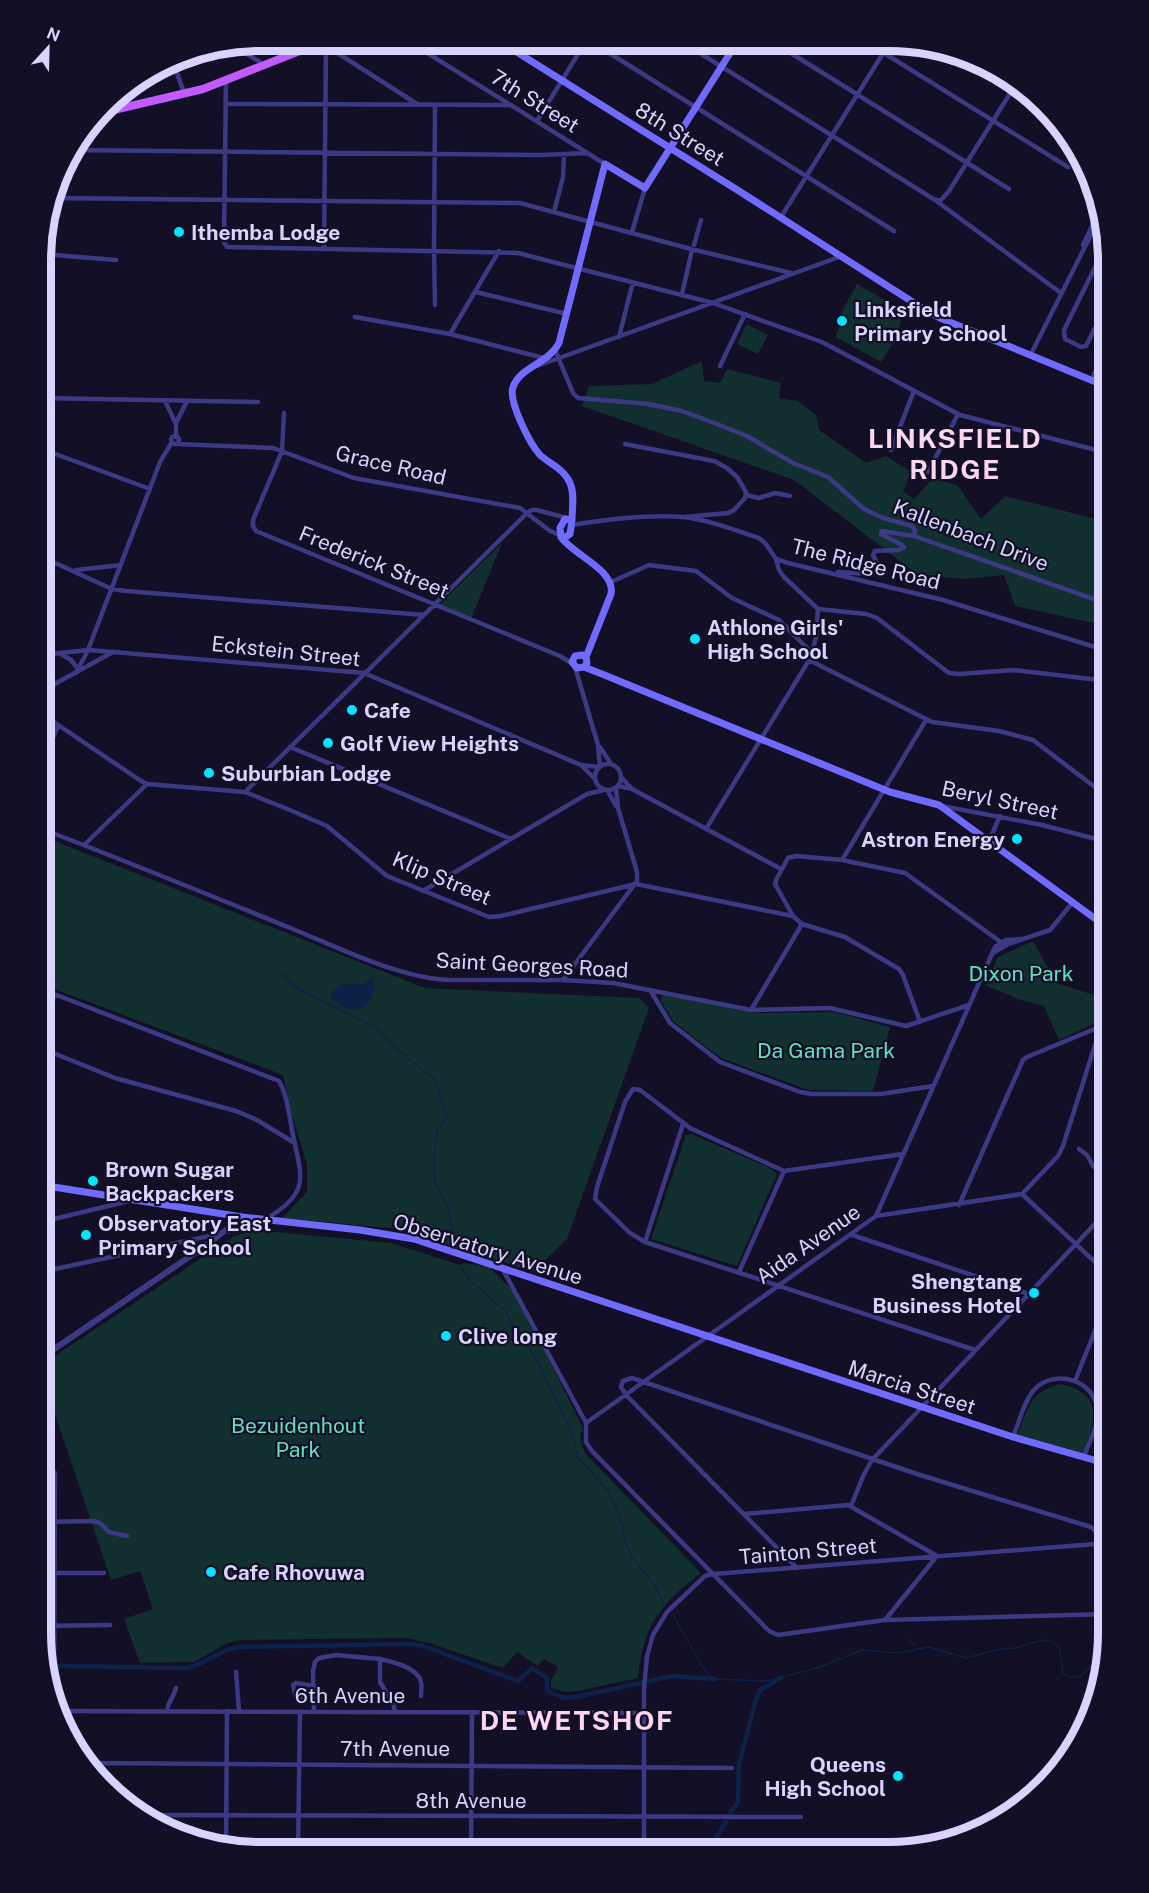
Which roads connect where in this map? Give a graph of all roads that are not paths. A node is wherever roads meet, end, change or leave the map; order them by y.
1 (294, 51) edge
2 (298, 51) edge
3 (322, 51) edge
4 (335, 51) edge
5 (424, 51) edge
6 (515, 51) edge
7 (581, 51) edge
8 (604, 51) edge
9 (697, 51) edge
10 (731, 51) edge
11 (787, 51) edge
12 (879, 51) edge
13 (885, 51) edge
14 (243, 52) edge
15 (883, 54) junction
16 (260, 62) junction
17 (722, 66) junction
18 (173, 70) edge
19 (226, 80) junction
20 (562, 80) junction
21 (183, 90) junction
22 (1012, 91) edge
23 (858, 95) junction
24 (226, 104) junction
25 (325, 104) junction
26 (120, 105) edge
27 (418, 105) junction
28 (510, 105) junction
29 (435, 106) junction
30 (697, 108) junction
31 (114, 111) edge
32 (537, 121) junction
33 (993, 122) junction
34 (832, 135) junction
35 (671, 148) junction
36 (83, 150) edge
37 (226, 152) junction
38 (325, 153) junction
39 (435, 153) junction
40 (587, 153) junction
41 (564, 155) junction
42 (966, 163) junction
43 (605, 164) junction
44 (1068, 167) dead end
45 (806, 176) junction
46 (645, 188) junction
47 (1009, 189) dead end
48 (949, 191) junction
49 (61, 198) edge
50 (226, 200) junction
51 (935, 200) junction
52 (325, 201) junction
53 (434, 202) junction
54 (944, 207) junction
55 (554, 212) junction
56 (781, 217) junction
57 (701, 220) dead end
58 (591, 222) junction
59 (1094, 222) edge
60 (1095, 226) edge
61 (894, 231) dead end
62 (632, 232) junction
63 (694, 248) junction
64 (324, 249) junction
65 (434, 250) junction
66 (499, 251) junction
67 (51, 255) edge
68 (842, 256) junction
69 (1079, 256) junction
70 (116, 260) dead end
71 (1098, 261) edge
72 (578, 268) junction
73 (792, 273) junction
74 (633, 282) junction
75 (476, 292) junction
76 (1061, 292) junction
77 (682, 294) junction
78 (713, 303) junction
79 (435, 305) dead end
80 (567, 314) junction
81 (745, 314) junction
82 (354, 317) dead end
83 (1098, 322) edge
84 (450, 334) junction
85 (619, 337) junction
86 (555, 350) junction
87 (1032, 354) junction
88 (547, 359) junction
89 (559, 359) junction
90 (720, 366) dead end
91 (533, 367) junction
92 (1098, 369) edge
93 (1098, 372) edge
94 (1094, 380) junction
95 (1098, 382) edge
96 (914, 391) junction
97 (51, 398) edge
98 (165, 401) junction
99 (187, 402) junction
100 (258, 402) dead end
101 (284, 413) dead end
102 (958, 414) junction
103 (176, 424) junction
104 (175, 443) junction
105 (625, 444) dead end
106 (891, 450) dead end
107 (1098, 450) edge
108 (282, 451) junction
109 (51, 452) edge
110 (928, 472) dead end
111 (150, 489) junction
112 (746, 495) junction
113 (790, 496) dead end
114 (520, 508) junction
115 (532, 510) junction
116 (526, 513) junction
117 (683, 517) junction
118 (570, 522) junction
119 (560, 536) junction
120 (914, 536) junction
121 (572, 548) junction
122 (776, 559) junction
123 (51, 561) edge
124 (121, 566) junction
125 (75, 570) junction
126 (824, 572) junction
127 (610, 582) junction
128 (112, 589) junction
129 (1098, 600) edge
130 (435, 604) junction
131 (818, 609) junction
132 (424, 615) junction
133 (1098, 648) edge
134 (88, 650) junction
135 (113, 652) junction
136 (812, 653) junction
137 (61, 654) junction
138 (51, 655) edge
139 (809, 660) junction
140 (580, 662) junction
141 (77, 671) junction
142 (364, 673) junction
143 (1098, 680) edge
144 (51, 686) edge
145 (51, 720) edge
146 (926, 720) junction
147 (58, 725) junction
148 (760, 739) junction
149 (51, 743) edge
150 (598, 745) junction
151 (290, 747) junction
152 (611, 764) junction
153 (581, 765) junction
154 (599, 766) junction
155 (621, 777) junction
156 (595, 780) junction
157 (147, 784) junction
158 (617, 787) junction
159 (632, 789) junction
160 (1098, 789) edge
161 (606, 790) junction
162 (884, 790) junction
163 (245, 792) junction
164 (587, 794) junction
165 (939, 805) junction
166 (618, 808) junction
167 (1000, 816) junction
168 (706, 829) junction
169 (51, 832) edge
170 (511, 839) junction
171 (1098, 839) edge
172 (989, 841) junction
173 (84, 845) junction
174 (842, 860) junction
175 (781, 869) junction
176 (636, 884) junction
177 (423, 891) junction
178 (1073, 902) junction
179 (793, 916) junction
180 (1098, 921) edge
181 (802, 924) junction
182 (1001, 945) junction
183 (563, 980) junction
184 (650, 990) junction
185 (51, 993) edge
186 (56, 995) junction
187 (51, 1000) edge
188 (969, 1005) junction
189 (751, 1010) junction
190 (920, 1022) junction
191 (1098, 1028) edge
192 (1098, 1038) edge
193 (51, 1052) edge
194 (933, 1086) junction
195 (683, 1124) junction
196 (292, 1128) junction
197 (280, 1134) junction
198 (294, 1142) junction
199 (1079, 1149) dead end
200 (903, 1154) junction
201 (784, 1171) junction
202 (1098, 1171) edge
203 (51, 1187) edge
204 (1022, 1194) junction
205 (136, 1200) junction
206 (959, 1205) junction
207 (876, 1216) junction
208 (242, 1217) junction
209 (51, 1220) edge
210 (264, 1220) junction
211 (278, 1221) junction
212 (1098, 1221) edge
213 (227, 1231) junction
214 (852, 1235) junction
215 (190, 1239) junction
216 (645, 1242) junction
217 (1076, 1244) junction
218 (196, 1253) junction
219 (1098, 1265) edge
220 (502, 1268) junction
221 (51, 1270) edge
222 (739, 1272) junction
223 (779, 1285) junction
224 (1029, 1294) junction
225 (1098, 1323) edge
226 (707, 1336) junction
227 (975, 1350) junction
228 (51, 1351) edge
229 (1075, 1381) junction
230 (643, 1383) junction
231 (626, 1395) junction
232 (922, 1407) junction
233 (586, 1423) junction
234 (1013, 1437) junction
235 (1084, 1457) junction
236 (872, 1460) junction
237 (1098, 1461) edge
238 (51, 1470) edge
239 (851, 1506) junction
240 (744, 1514) junction
241 (54, 1522) junction
242 (1098, 1533) edge
243 (127, 1536) dead end
244 (1098, 1544) edge
245 (937, 1556) junction
246 (797, 1568) junction
247 (104, 1573) dead end
248 (54, 1574) junction
249 (713, 1574) junction
250 (1098, 1614) edge
251 (885, 1620) junction
252 (110, 1625) dead end
253 (54, 1626) junction
254 (380, 1659) junction
255 (54, 1666) edge
256 (236, 1672) dead end
257 (314, 1686) junction
258 (176, 1688) dead end
259 (421, 1696) dead end
260 (314, 1700) junction
261 (66, 1711) edge
262 (166, 1711) junction
263 (227, 1711) junction
264 (239, 1711) junction
265 (300, 1712) junction
266 (314, 1712) junction
267 (395, 1712) junction
268 (472, 1712) junction
269 (645, 1713) junction
270 (97, 1763) edge
271 (226, 1764) junction
272 (299, 1764) junction
273 (472, 1765) junction
274 (644, 1766) junction
275 (732, 1768) dead end
276 (158, 1815) edge
277 (226, 1816) junction
278 (298, 1816) junction
279 (472, 1817) junction
280 (644, 1817) junction
281 (801, 1817) dead end
282 (226, 1839) edge
283 (298, 1842) edge
284 (471, 1842) edge
285 (644, 1842) edge

1 - 16 main road
2 - 19 main road
3 - 25 street
4 - 27 street
5 - 28 street, 7th Street
6 - 20 main road, 8th Street
7 - 20 street
8 - 30 street
9 - 17 street
10 - 17 main road
11 - 23 street
12 - 15 street
13 - 15 street
14 - 16 street
15 - 23 street
15 - 33 street
16 - 21 main road
17 - 30 main road
17 - 34 street
18 - 21 street
19 - 24 street
19 - 31 main road
20 - 32 street
20 - 35 main road, 8th Street
21 - 26 main road
22 - 33 street
23 - 34 street
23 - 42 street
24 - 25 street
24 - 37 street
25 - 27 street
25 - 38 street
27 - 29 street
28 - 29 street
28 - 32 street, 7th Street
29 - 39 street
30 - 35 main road
30 - 45 street
32 - 40 street, 7th Street
33 - 42 street
33 - 44 street
34 - 45 street
34 - 51 street
35 - 46 main road
35 - 56 main road, 8th Street
36 - 37 street
37 - 38 street
37 - 50 street
38 - 39 street
38 - 52 street
39 - 41 street
39 - 53 street
40 - 41 street
40 - 43 street, 7th Street
41 - 55 street
42 - 47 street
42 - 48 street
43 - 46 main road, 7th Street
43 - 58 main road
45 - 56 street
45 - 61 street
46 - 62 street
48 - 51 street
48 - 54 street
49 - 50 street
50 - 52 street
50 - 64 street
51 - 54 street
52 - 53 street
52 - 64 street
53 - 55 street
53 - 65 street
54 - 76 street
55 - 58 street
56 - 68 main road, 8th Street
57 - 63 street
58 - 62 street
58 - 72 main road
59 - 69 street
60 - 69 street
62 - 63 street
63 - 73 street
63 - 77 street
64 - 65 street
65 - 66 street
65 - 79 street
66 - 72 street
66 - 75 street
67 - 70 street
68 - 73 street
68 - 87 main road, 8th Street
69 - 76 street
71 - 83 street
72 - 74 street
72 - 80 main road
73 - 78 street
74 - 77 street
74 - 85 street
75 - 80 street
75 - 84 street
76 - 87 street
77 - 78 street
78 - 81 street
78 - 85 street
80 - 86 main road
81 - 90 street
81 - 96 street
82 - 84 street
84 - 88 street
85 - 89 street
86 - 88 main road
86 - 89 street, Kallenbach Drive
87 - 94 main road, 8th Street
88 - 91 main road
89 - 91 street
89 - 120 street, Kallenbach Drive
91 - 118 main road
92 - 94 street
93 - 94 street
94 - 95 main road, 8th Street
96 - 102 street
96 - 106 street
97 - 98 street
98 - 99 street
98 - 103 street
99 - 100 street
99 - 103 street
101 - 108 street
102 - 107 street
102 - 110 street
103 - 104 street
104 - 108 street, Grace Road
104 - 111 street
105 - 112 street
108 - 114 street, Grace Road
108 - 130 street, Frederick Street
109 - 111 street
111 - 124 street
112 - 113 street
112 - 117 street
114 - 115 street
114 - 116 street, Grace Road
115 - 116 street
115 - 118 street
116 - 119 street, Grace Road
116 - 130 street
117 - 118 street, The Ridge Road
117 - 122 street, The Ridge Road
118 - 119 main road
118 - 119 main road
118 - 121 main road
119 - 121 main road, Grace Road
120 - 126 street
120 - 129 street, Kallenbach Drive
121 - 127 main road, Grace Road
122 - 126 street, The Ridge Road
122 - 131 street
123 - 125 street
124 - 125 street
124 - 128 street
125 - 128 street
126 - 133 street, The Ridge Road
127 - 136 street
127 - 140 main road
128 - 132 street
128 - 134 street
130 - 132 street
130 - 140 street, Frederick Street
131 - 136 street
131 - 143 street
132 - 142 street
134 - 135 street, Eckstein Street
134 - 137 street, Eckstein Street
134 - 141 street
135 - 141 street
135 - 142 street, Eckstein Street
136 - 139 street
137 - 138 street, Eckstein Street
137 - 141 street
139 - 146 street
139 - 148 street
140 - 148 main road, Frederick Street
140 - 150 street
141 - 144 street
142 - 151 street
142 - 153 street, Eckstein Street
145 - 147 street, Klip Street
146 - 160 street
146 - 162 street
147 - 149 street
147 - 157 street, Klip Street
148 - 162 main road, Frederick Street
148 - 168 street
150 - 152 street
150 - 154 street
151 - 163 street
151 - 170 street
152 - 154 street
152 - 155 street
153 - 154 street, Eckstein Street
153 - 156 street, Eckstein Street
154 - 156 street
155 - 158 street
155 - 159 street
156 - 161 street
156 - 164 street
157 - 163 street, Klip Street
157 - 173 street
158 - 159 street
158 - 161 street
158 - 166 street
159 - 168 street
161 - 164 street
161 - 166 street
162 - 165 main road, Beryl Street
162 - 174 street
163 - 177 street, Klip Street
164 - 170 street
165 - 167 street, Beryl Street
165 - 172 main road
166 - 176 street
167 - 171 street, Beryl Street
167 - 172 street
168 - 175 street
169 - 173 street, Saint Georges Road
170 - 177 street
172 - 178 main road
173 - 183 street, Saint Georges Road
174 - 175 street
174 - 182 street
175 - 179 street
176 - 177 street, Klip Street
176 - 179 street, Klip Street
176 - 183 street
178 - 180 main road
178 - 182 street, Aida Avenue
179 - 181 street
181 - 189 street
181 - 190 street
182 - 188 street, Aida Avenue
183 - 184 street, Saint Georges Road
184 - 189 street, Saint Georges Road
184 - 194 street
185 - 186 street
186 - 187 street
186 - 196 street
188 - 190 street, Saint Georges Road
188 - 194 street, Aida Avenue
189 - 190 street, Saint Georges Road
191 - 206 street
192 - 204 street
193 - 197 street
194 - 200 street, Aida Avenue
195 - 201 street
195 - 216 street
195 - 216 street
196 - 197 street
196 - 198 street
197 - 198 street
198 - 210 street
199 - 202 street
200 - 201 street
200 - 207 street, Aida Avenue
201 - 222 street
203 - 205 main road, Observatory Avenue
204 - 206 street
204 - 217 street
205 - 208 main road, Observatory Avenue
205 - 209 street
206 - 207 street
207 - 214 street, Aida Avenue
208 - 210 main road, Observatory Avenue
208 - 213 street
210 - 211 main road, Observatory Avenue
211 - 213 main road
211 - 220 main road, Observatory Avenue
212 - 217 street
213 - 215 street
213 - 218 street
214 - 223 street, Aida Avenue
214 - 224 street
215 - 218 street
215 - 221 street
216 - 222 street
217 - 219 street
217 - 224 street
218 - 228 street
220 - 226 main road, Observatory Avenue
220 - 233 street, Tainton Street
222 - 223 street
223 - 226 street, Aida Avenue
223 - 227 street
224 - 227 street
225 - 229 street
226 - 230 street, Aida Avenue
226 - 232 main road, Marcia Street
227 - 232 street
229 - 234 street
229 - 235 street
230 - 231 street, Aida Avenue
230 - 231 street, Aida Avenue
230 - 236 street
231 - 233 street, Aida Avenue
231 - 240 street
232 - 234 main road, Marcia Street
232 - 236 street
233 - 249 street, Tainton Street
234 - 235 main road, Marcia Street
235 - 237 main road, Marcia Street
236 - 239 street
236 - 242 street
238 - 241 street
239 - 240 street
239 - 245 street
240 - 246 street
241 - 243 street
241 - 248 street
244 - 245 street, Tainton Street
245 - 246 street, Tainton Street
245 - 251 street
246 - 249 street, Tainton Street
247 - 248 street
248 - 253 street
249 - 251 street
249 - 269 street
250 - 251 street
252 - 253 street
253 - 255 street
254 - 257 street
254 - 259 street
254 - 267 street
256 - 264 street
257 - 260 street
257 - 260 street
258 - 262 street
260 - 266 street
261 - 262 street, 6th Avenue
262 - 263 street, 6th Avenue
263 - 264 street, 6th Avenue
263 - 271 street
264 - 265 street, 6th Avenue
265 - 266 street, 6th Avenue
265 - 272 street
266 - 267 street, 6th Avenue
267 - 268 street, 6th Avenue
268 - 269 street, 6th Avenue
268 - 273 street
269 - 274 street
270 - 271 street, 7th Avenue
271 - 272 street, 7th Avenue
271 - 277 street
272 - 273 street, 7th Avenue
272 - 278 street
273 - 274 street, 7th Avenue
273 - 279 street
274 - 275 street, 7th Avenue
274 - 280 street
276 - 277 street, 8th Avenue
277 - 278 street, 8th Avenue
277 - 282 street
278 - 279 street, 8th Avenue
278 - 283 street
279 - 280 street, 8th Avenue
279 - 284 street
280 - 281 street, 8th Avenue
280 - 285 street

